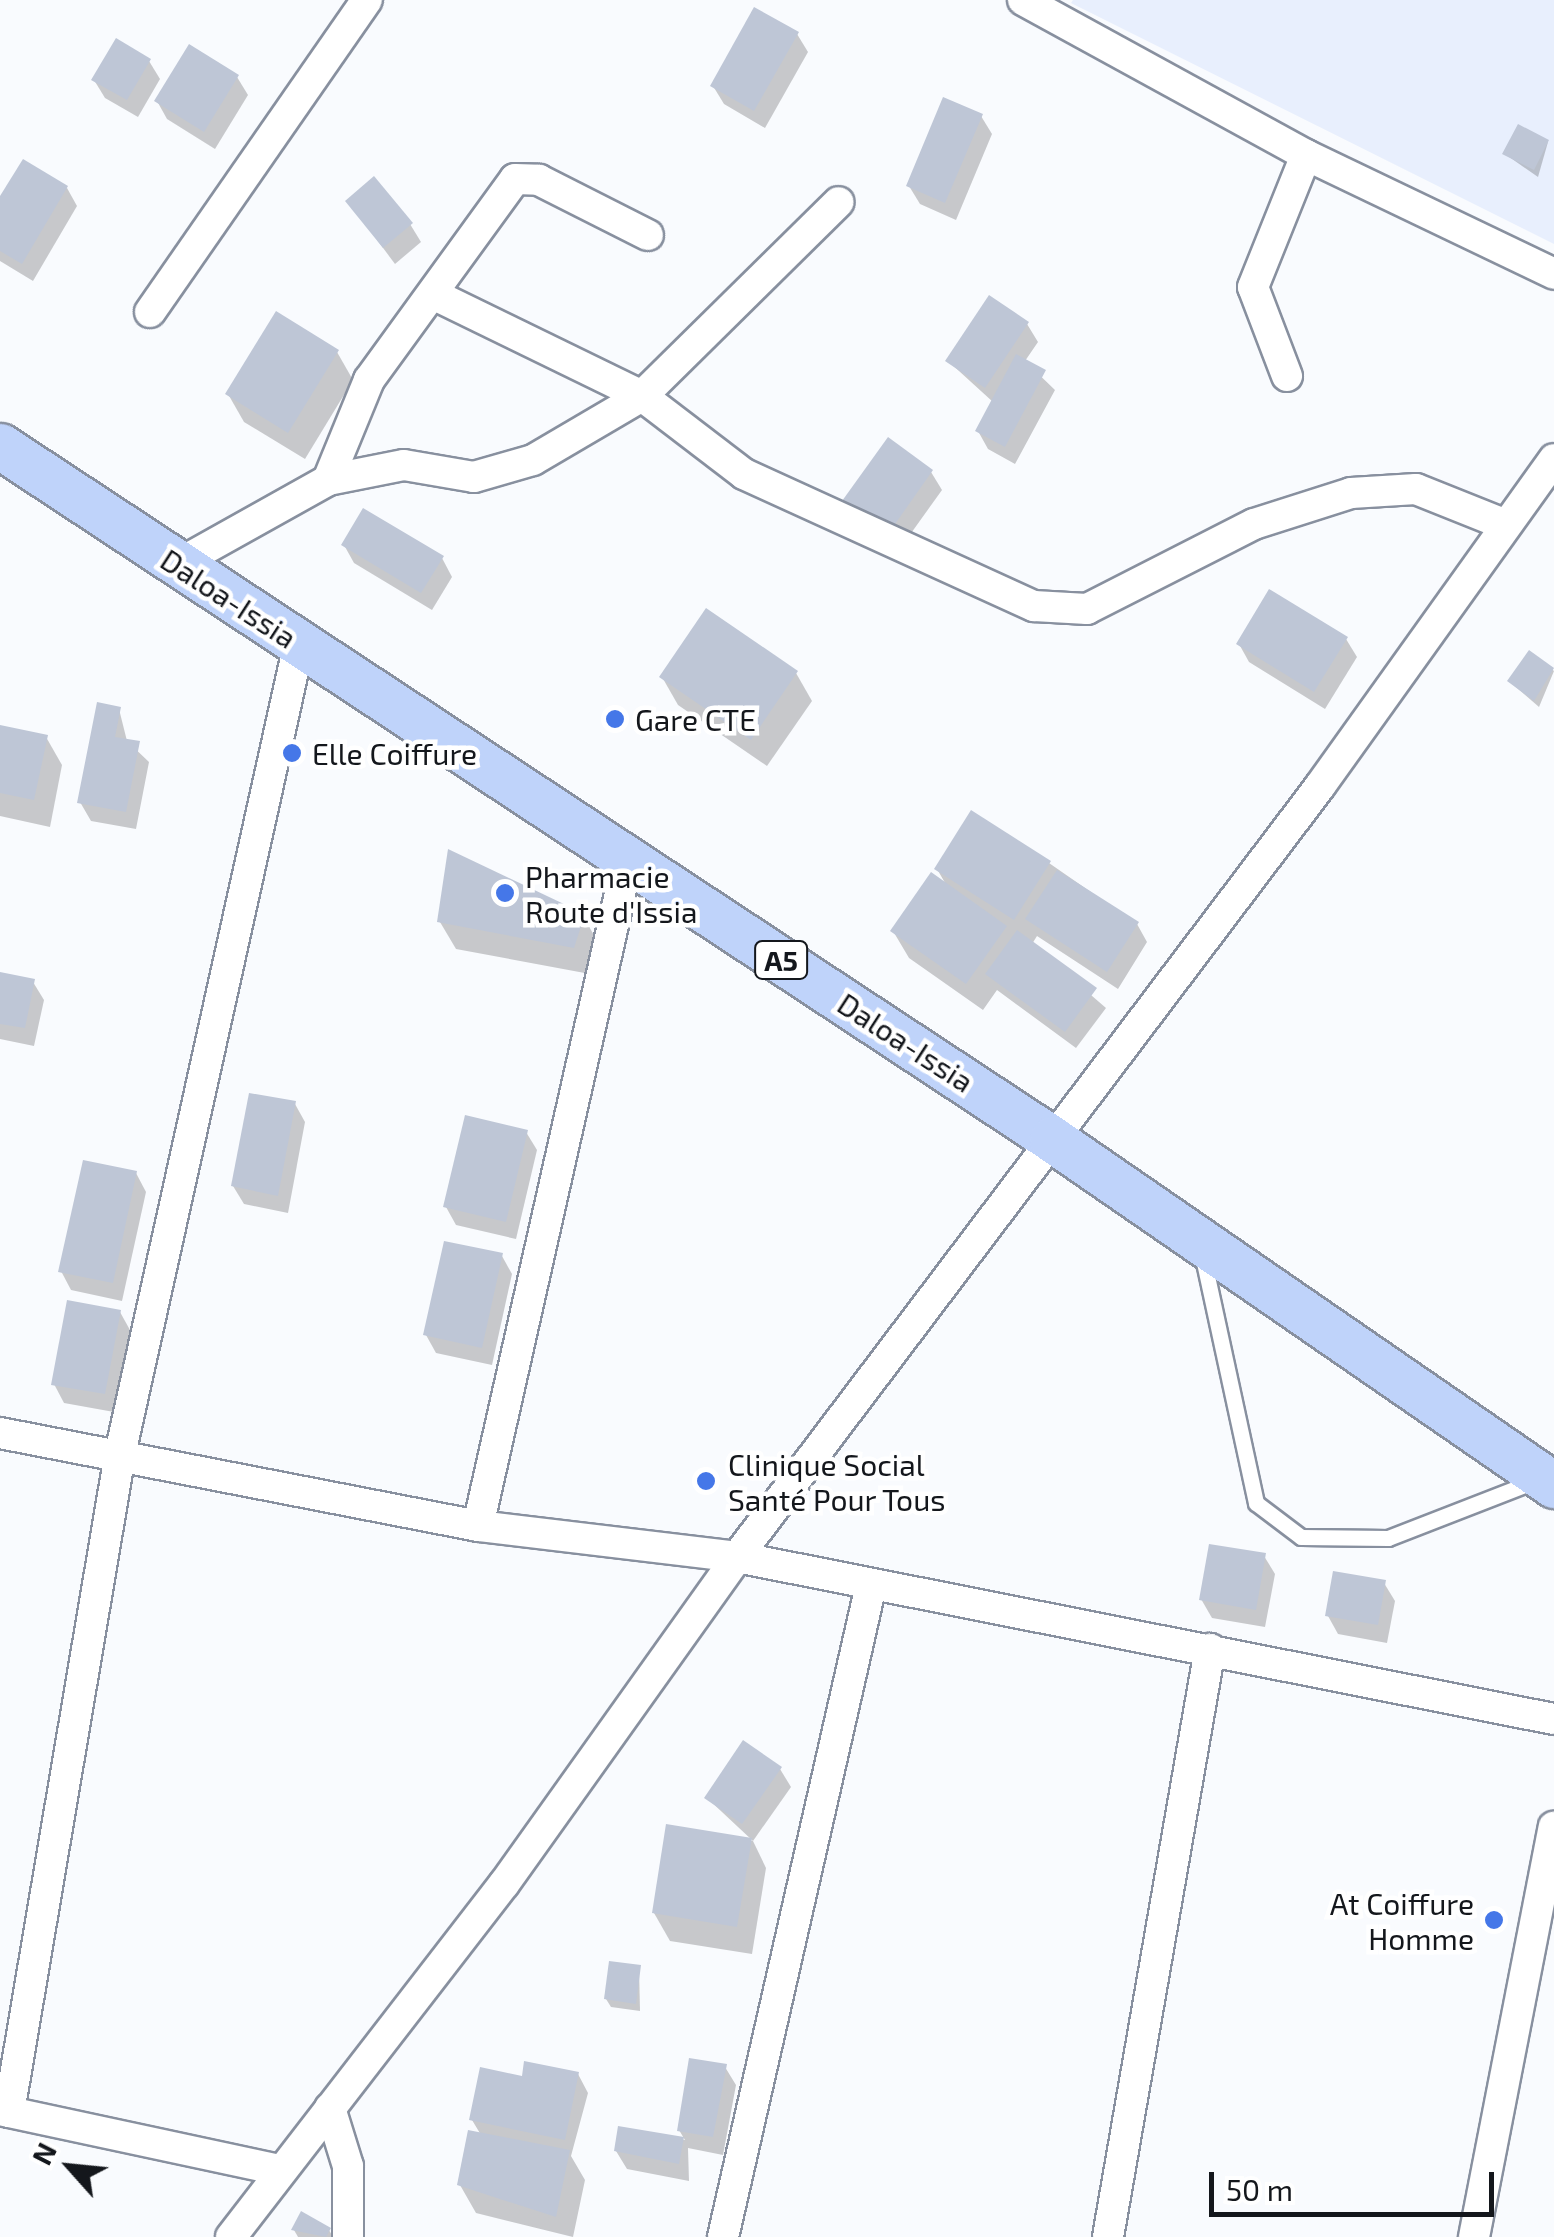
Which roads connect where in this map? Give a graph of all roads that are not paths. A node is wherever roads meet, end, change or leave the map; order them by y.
1 (367, 0) edge
2 (1023, 0) edge
3 (1306, 156) junction
4 (838, 202) dead end
5 (648, 235) dead end
6 (1554, 274) edge
7 (437, 296) junction
8 (150, 312) dead end
9 (1287, 376) dead end
10 (642, 396) junction
11 (0, 446) edge
12 (1554, 459) edge
13 (328, 480) junction
14 (1506, 526) junction
15 (178, 564) junction
16 (299, 644) junction
17 (628, 858) junction
18 (1052, 1139) junction
19 (1200, 1241) junction
20 (0, 1433) edge
21 (120, 1454) junction
22 (1549, 1482) edge
23 (478, 1526) junction
24 (737, 1557) junction
25 (871, 1585) junction
26 (1210, 1649) junction
27 (1554, 1719) edge
28 (1554, 1827) edge
29 (330, 2108) junction
30 (4, 2111) edge
31 (281, 2170) junction
32 (232, 2237) edge
33 (348, 2237) edge
34 (722, 2237) edge
35 (1108, 2237) edge
36 (1474, 2237) edge

1 - 8 street
2 - 3 street
3 - 6 street
3 - 9 street
4 - 10 street
5 - 7 street
7 - 10 street
7 - 13 street
10 - 13 street
10 - 14 street
11 - 15 main road, Daloa-Issia / A5
12 - 14 street
13 - 15 street
14 - 18 street
15 - 16 main road, Daloa-Issia / A5
16 - 17 main road, Daloa-Issia / A5
16 - 21 street
17 - 18 main road, Daloa-Issia / A5
17 - 23 street
18 - 19 main road, Daloa-Issia / A5
18 - 24 street
19 - 22 main road, Daloa-Issia / A5
19 - 22 lane
20 - 21 street
21 - 23 street
21 - 30 street
23 - 24 street
24 - 25 street
24 - 29 street
25 - 26 street
25 - 34 street
26 - 27 street
26 - 35 street
28 - 36 street
29 - 31 street
29 - 33 street
30 - 31 street
31 - 32 street

